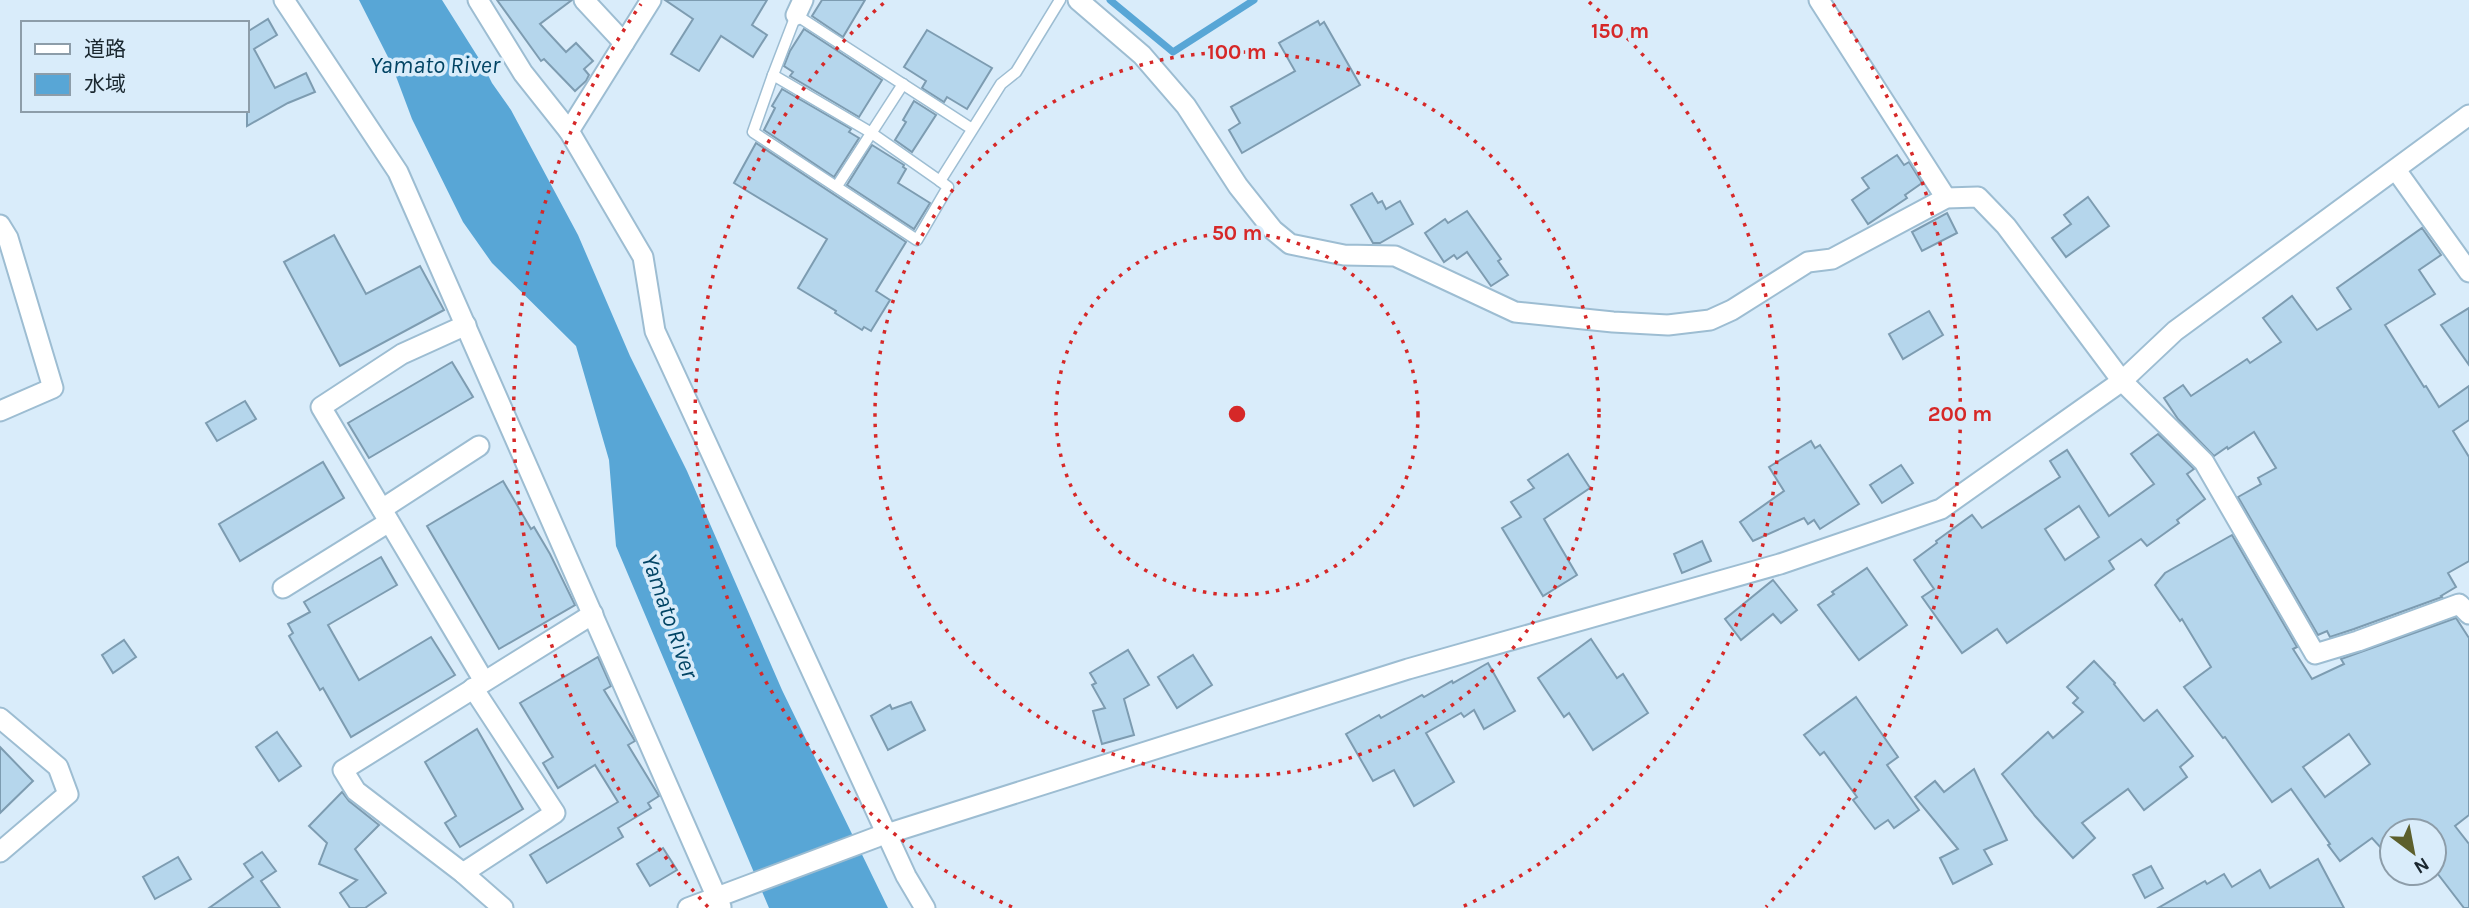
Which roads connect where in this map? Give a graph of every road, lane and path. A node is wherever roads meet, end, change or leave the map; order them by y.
1 (284, 0) edge
2 (478, 0) edge
3 (584, 0) edge
4 (651, 0) edge
5 (1060, 0) edge
6 (1078, 0) edge
7 (1819, 0) edge
8 (799, 7) edge
9 (624, 43) junction
10 (773, 75) junction
11 (903, 84) junction
12 (2469, 115) edge
13 (972, 129) junction
14 (569, 131) junction
15 (870, 132) junction
16 (2396, 170) junction
17 (940, 180) junction
18 (837, 186) junction
19 (1946, 198) junction
20 (0, 225) edge
21 (2469, 272) edge
22 (466, 326) junction
23 (2123, 381) junction
24 (0, 411) edge
25 (479, 446) dead end
26 (385, 516) junction
27 (283, 589) dead end
28 (2466, 603) edge
29 (593, 614) junction
30 (478, 685) junction
31 (0, 718) edge
32 (882, 836) junction
33 (0, 852) edge
34 (463, 873) junction
35 (724, 898) edge
36 (503, 908) edge
37 (688, 908) edge
38 (925, 908) edge

1 - 22 street
2 - 14 street
3 - 9 street
4 - 9 street
5 - 13 lane
6 - 19 street
7 - 19 street
8 - 10 lane
8 - 11 lane
9 - 14 street
10 - 15 lane
10 - 18 lane
11 - 13 lane
11 - 15 lane
12 - 16 street
13 - 17 lane
14 - 32 street
15 - 17 lane
15 - 18 lane
16 - 21 street
16 - 23 street
17 - 18 lane
19 - 23 street
20 - 24 street
22 - 26 street
22 - 29 street
23 - 28 street
23 - 32 street
25 - 26 street
26 - 27 street
26 - 30 street
29 - 30 street
29 - 35 street
30 - 34 street
30 - 34 street
31 - 33 street
32 - 35 street
32 - 38 street
34 - 36 street
35 - 37 street

